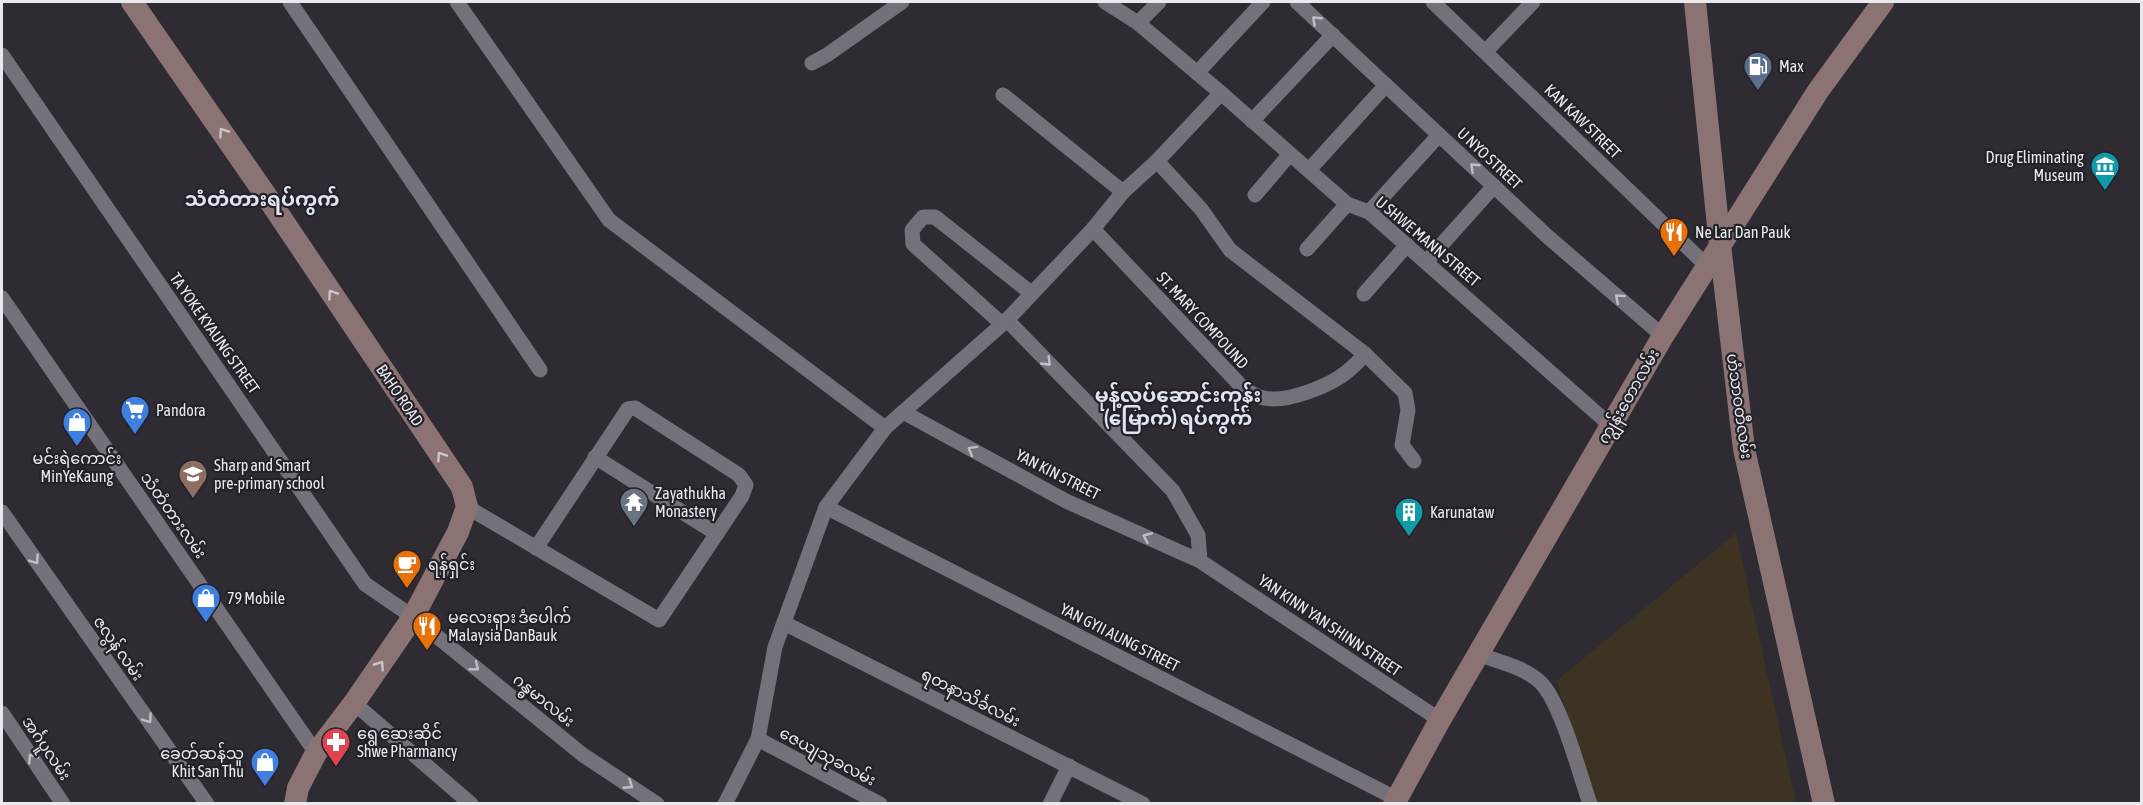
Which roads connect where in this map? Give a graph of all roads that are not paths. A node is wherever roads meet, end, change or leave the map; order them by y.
1 (132, 2) edge
2 (290, 2) edge
3 (457, 2) edge
4 (902, 2) edge
5 (1105, 2) edge
6 (1159, 2) edge
7 (1263, 2) edge
8 (1297, 2) edge
9 (1433, 2) edge
10 (1533, 2) edge
11 (1695, 2) edge
12 (1883, 2) edge
13 (1138, 23) junction
14 (1333, 35) junction
15 (1486, 51) junction
16 (2, 55) edge
17 (812, 63) dead end
18 (1197, 73) junction
19 (1386, 86) junction
20 (1221, 93) junction
21 (1003, 95) dead end
22 (1252, 121) junction
23 (1440, 135) junction
24 (1290, 154) junction
25 (1157, 161) junction
26 (1309, 170) junction
27 (1494, 186) junction
28 (1123, 192) junction
29 (1255, 195) dead end
30 (1347, 204) junction
31 (1369, 212) junction
32 (1093, 228) junction
33 (1407, 245) junction
34 (1720, 245) junction
35 (1307, 249) dead end
36 (1426, 262) junction
37 (1708, 267) junction
38 (1031, 293) junction
39 (1364, 294) dead end
40 (2, 298) edge
41 (1004, 322) junction
42 (1663, 336) junction
43 (1365, 354) junction
44 (540, 370) dead end
45 (903, 412) junction
46 (1610, 425) junction
47 (885, 428) junction
48 (595, 457) junction
49 (1414, 461) dead end
50 (466, 507) junction
51 (826, 507) junction
52 (2, 512) edge
53 (717, 534) junction
54 (536, 548) junction
55 (1200, 561) junction
56 (413, 617) junction
57 (784, 623) junction
58 (1478, 654) junction
59 (354, 703) junction
60 (2, 713) edge
61 (1440, 720) junction
62 (759, 739) junction
63 (316, 753) junction
64 (1069, 766) junction
65 (1395, 801) edge
66 (63, 804) edge
67 (207, 804) edge
68 (295, 804) edge
69 (471, 804) edge
70 (657, 804) edge
71 (725, 804) edge
72 (880, 804) edge
73 (1050, 804) edge
74 (1143, 804) edge
75 (1590, 804) edge
76 (1824, 804) edge

50 -> 1 main road, BAHO ROAD
2 - 44 street
3 - 47 street
4 - 17 street
5 - 13 street, U SHWE MANN STREET
6 - 13 street
7 - 18 street
14 -> 8 street, U NYO STREET
9 - 15 street, KAN KAW STREET
10 - 15 street
11 - 34 main road, ဟံသာဝတီလမ်း
12 - 34 main road, ကျွန်းတောလမ်း
13 - 18 street, U SHWE MANN STREET
14 - 19 street, U NYO STREET
14 - 22 street
15 - 37 street, KAN KAW STREET
16 - 56 street, TA YOKE KYAUNG STREET
18 - 20 street, U SHWE MANN STREET
19 - 23 street, U NYO STREET
19 - 26 street
20 - 22 street, U SHWE MANN STREET
20 - 25 street
21 - 28 street
22 - 24 street, U SHWE MANN STREET
27 -> 23 street, U NYO STREET
23 - 31 street
24 - 26 street, U SHWE MANN STREET
24 - 29 street
25 - 28 street
25 - 43 street
26 - 30 street, U SHWE MANN STREET
27 - 36 street
42 -> 27 street, U NYO STREET
28 - 32 street
30 - 31 street, U SHWE MANN STREET
30 - 35 street
31 - 33 street, U SHWE MANN STREET
32 - 38 street
32 - 43 street, ST. MARY COMPOUND
33 - 36 street, U SHWE MANN STREET
33 - 39 street
34 - 37 main road, ကျွန်းတောလမ်း
34 - 76 main road, ဟံသာဝတီလမ်း
36 - 46 street, U SHWE MANN STREET
37 - 42 main road, ကျွန်းတောလမ်း
38 - 41 street
38 - 41 street
40 - 63 street, သံတံတားလမ်း
41 - 45 street
41 -> 55 street
42 - 46 main road, ကျွန်းတောလမ်း
43 - 49 street
45 - 47 street
55 -> 45 street, YAN KIN STREET
46 - 58 main road, ကျွန်းတောလမ်း
47 - 51 street
48 - 53 street
48 - 53 street
48 - 54 street
50 - 54 street
50 - 56 main road
51 - 57 street
51 - 65 street, YAN GYII AUNG STREET
52 -> 67 street, ဇလွန် လမ်း
53 - 54 street
55 - 61 street, YAN KINN YAN SHINN STREET
59 -> 56 main road
56 -> 70 street, ဂန္ဓမာလမ်း
57 - 62 street
57 - 64 street, ရတနာသိင်္ခလမ်း
58 - 61 main road, ကျွန်းတောလမ်း
58 - 75 street
59 - 63 main road
59 - 69 street
66 -> 60 street, အင်္ဂပူလမ်း
61 - 65 main road, ကျွန်းတောလမ်း
62 - 71 street
62 - 72 street, ဇေယျသုခလမ်း
63 - 68 main road
64 - 73 street
64 - 74 street, ရတနာသိင်္ခလမ်း

